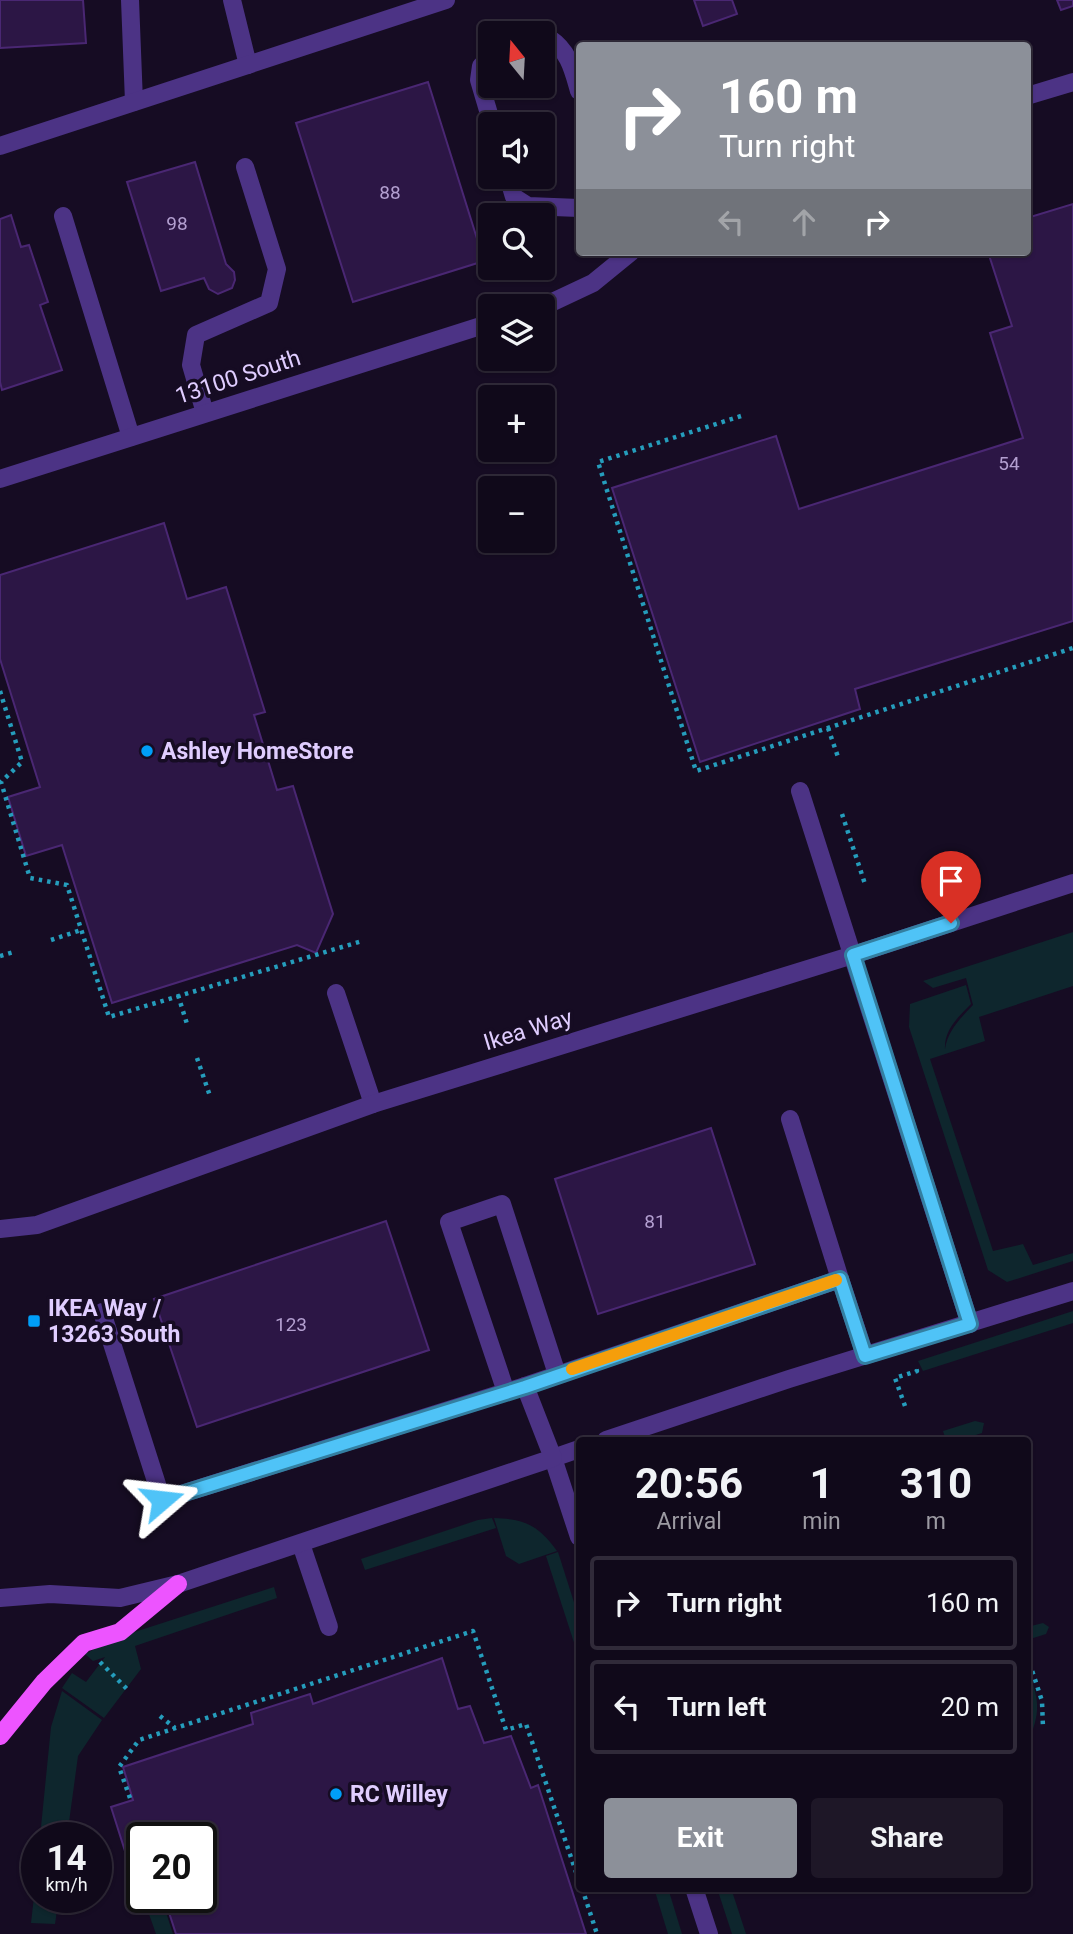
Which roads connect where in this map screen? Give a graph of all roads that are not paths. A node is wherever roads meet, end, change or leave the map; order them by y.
1 (130, 0) edge
2 (232, 0) edge
3 (446, 0) edge
4 (555, 42) edge
5 (248, 65) junction
6 (576, 82) edge
7 (1073, 82) edge
8 (1031, 95) edge
9 (134, 102) junction
10 (0, 146) edge
11 (245, 167) dead end
12 (512, 189) edge
13 (576, 208) edge
14 (63, 215) dead end
15 (626, 256) edge
16 (555, 301) edge
17 (478, 327) edge
18 (205, 413) junction
19 (131, 437) junction
20 (0, 479) edge
21 (800, 791) dead end
22 (1073, 883) edge
23 (853, 955) junction
24 (336, 993) dead end
25 (373, 1104) junction
26 (790, 1119) dead end
27 (0, 1229) edge
28 (840, 1279) junction
29 (1073, 1291) edge
30 (102, 1312) dead end
31 (970, 1324) junction
32 (865, 1356) junction
33 (558, 1374) junction
34 (525, 1387) junction
35 (506, 1392) junction
36 (615, 1437) edge
37 (576, 1450) edge
38 (554, 1458) junction
39 (576, 1528) edge
40 (301, 1544) junction
41 (178, 1584) junction
42 (0, 1598) edge
43 (329, 1627) dead end
44 (0, 1736) edge
45 (695, 1892) edge
46 (709, 1934) edge

1 - 9 street
2 - 5 street
3 - 5 street
4 - 6 street
5 - 9 street
7 - 8 street
9 - 10 street
11 - 18 street
12 - 13 street
14 - 19 street
15 - 16 street
17 - 18 street, 13100 South
18 - 19 street, 13100 South
19 - 20 street, 13100 South
21 - 23 street
22 - 23 street, Ikea Way
23 - 25 street, Ikea Way
23 - 31 street
24 - 25 street
25 - 27 street, Ikea Way
26 - 28 street
28 - 32 street
28 - 33 street
29 - 31 street
30 - 35 street
31 - 32 street
32 - 36 street
33 - 34 street
33 - 35 street
34 - 35 street
34 - 38 street
37 - 38 street
38 - 39 street
38 - 40 street
40 - 41 street
40 - 43 street
41 - 42 street
41 - 44 main road
45 - 46 street

